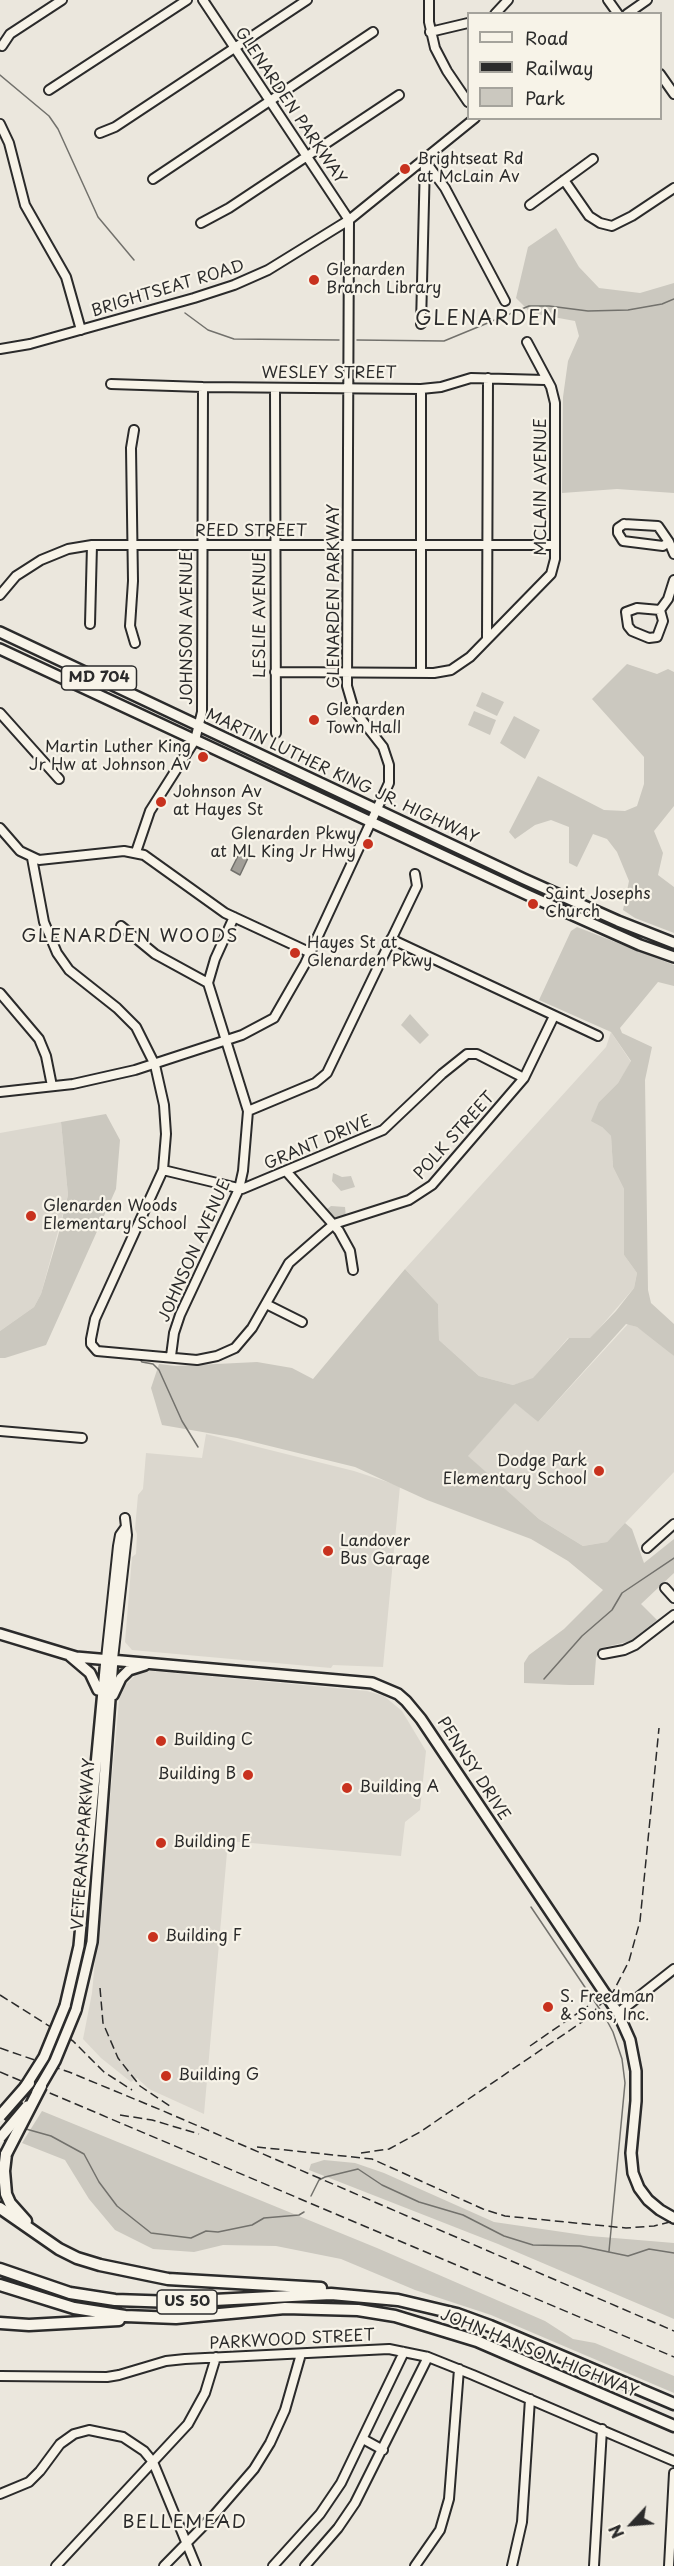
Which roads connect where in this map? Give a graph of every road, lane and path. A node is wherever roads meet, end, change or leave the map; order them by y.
1 (62, 0) edge
2 (187, 0) edge
3 (203, 0) edge
4 (307, 0) edge
5 (429, 0) edge
6 (508, 0) edge
7 (647, 0) edge
8 (497, 12) edge
9 (630, 12) edge
10 (467, 24) edge
11 (373, 32) dead end
12 (430, 32) junction
13 (2, 46) dead end
14 (235, 48) junction
15 (671, 83) edge
16 (50, 90) dead end
17 (674, 94) edge
18 (399, 95) dead end
19 (270, 101) junction
20 (467, 101) edge
21 (473, 120) edge
22 (0, 124) edge
23 (100, 133) dead end
24 (308, 156) junction
25 (593, 159) dead end
26 (425, 160) junction
27 (153, 179) dead end
28 (564, 180) junction
29 (674, 188) edge
30 (530, 205) dead end
31 (349, 220) junction
32 (201, 223) dead end
33 (505, 301) dead end
34 (421, 324) dead end
35 (81, 330) junction
36 (527, 342) dead end
37 (0, 349) edge
38 (488, 378) junction
39 (545, 380) junction
40 (111, 384) dead end
41 (203, 387) junction
42 (275, 388) junction
43 (348, 388) junction
44 (421, 389) junction
45 (134, 430) dead end
46 (669, 542) junction
47 (92, 545) junction
48 (132, 545) junction
49 (554, 545) junction
50 (202, 546) junction
51 (274, 546) junction
52 (348, 546) junction
53 (421, 546) junction
54 (487, 546) junction
55 (674, 554) edge
56 (674, 580) edge
57 (0, 595) edge
58 (671, 601) edge
59 (660, 610) junction
60 (90, 624) dead end
61 (0, 632) edge
62 (488, 639) junction
63 (135, 643) dead end
64 (0, 649) edge
65 (275, 672) junction
66 (421, 672) junction
67 (347, 674) junction
68 (0, 713) edge
69 (198, 725) junction
70 (276, 733) dead end
71 (195, 740) junction
72 (59, 779) dead end
73 (378, 809) junction
74 (370, 822) junction
75 (0, 828) edge
76 (136, 852) junction
77 (32, 858) junction
78 (415, 874) dead end
79 (567, 899) junction
80 (565, 911) junction
81 (234, 917) junction
82 (121, 927) dead end
83 (391, 939) junction
84 (674, 943) edge
85 (310, 953) junction
86 (674, 957) edge
87 (208, 983) junction
88 (0, 993) edge
89 (554, 1016) junction
90 (598, 1036) dead end
91 (226, 1040) junction
92 (156, 1065) junction
93 (524, 1078) junction
94 (51, 1086) junction
95 (0, 1092) edge
96 (248, 1110) junction
97 (163, 1170) junction
98 (286, 1171) junction
99 (239, 1189) junction
100 (334, 1224) junction
101 (353, 1270) dead end
102 (266, 1304) junction
103 (302, 1322) dead end
104 (171, 1356) junction
105 (0, 1431) edge
106 (82, 1438) dead end
107 (125, 1518) dead end
108 (674, 1524) edge
109 (647, 1548) dead end
110 (665, 1588) dead end
111 (674, 1598) edge
112 (674, 1615) edge
113 (0, 1634) edge
114 (603, 1654) dead end
115 (68, 1655) junction
116 (110, 1659) junction
117 (150, 1664) junction
118 (100, 1703) junction
119 (108, 1720) junction
120 (674, 1969) edge
121 (618, 2013) junction
122 (28, 2083) junction
123 (40, 2086) junction
124 (0, 2116) edge
125 (0, 2121) edge
126 (0, 2138) edge
127 (0, 2208) edge
128 (674, 2218) edge
129 (100, 2265) junction
130 (0, 2269) edge
131 (0, 2285) edge
132 (378, 2298) junction
133 (176, 2318) junction
134 (0, 2323) edge
135 (404, 2352) junction
136 (301, 2354) junction
137 (216, 2357) junction
138 (428, 2357) junction
139 (459, 2369) junction
140 (0, 2376) edge
141 (530, 2399) junction
142 (674, 2404) edge
143 (674, 2426) edge
144 (602, 2429) junction
145 (363, 2439) junction
146 (383, 2450) junction
147 (674, 2461) edge
148 (153, 2462) junction
149 (674, 2473) edge
150 (0, 2494) edge
151 (186, 2544) junction
152 (672, 2547) edge
153 (56, 2566) edge
154 (164, 2566) edge
155 (195, 2566) edge
156 (273, 2566) edge
157 (305, 2566) edge
158 (415, 2566) edge
159 (512, 2566) edge
160 (594, 2566) edge
161 (669, 2566) edge

1 - 13 street
2 - 16 street
3 - 14 street, GLENARDEN PARKWAY
4 - 14 street
5 - 12 street
6 - 8 street
7 - 9 street
10 - 12 street
11 - 19 street
12 - 20 street
14 - 19 street, GLENARDEN PARKWAY
14 - 23 street
15 - 17 street
18 - 24 street
19 - 24 street, GLENARDEN PARKWAY
19 - 27 street
21 - 26 street, BRIGHTSEAT ROAD
22 - 35 street
24 - 31 street, GLENARDEN PARKWAY
24 - 32 street
25 - 28 street
26 - 31 street, BRIGHTSEAT ROAD
26 - 33 street
26 - 34 street
28 - 29 street
28 - 30 street
31 - 35 street, BRIGHTSEAT ROAD
31 - 43 street, GLENARDEN PARKWAY
35 - 37 street, BRIGHTSEAT ROAD
36 - 39 street, MCLAIN AVENUE
38 - 39 street, WESLEY STREET
38 - 44 street, WESLEY STREET
38 - 54 street
39 - 49 street, MCLAIN AVENUE
40 - 41 street, WESLEY STREET
41 - 42 street, WESLEY STREET
41 - 50 street, JOHNSON AVENUE
42 - 43 street, WESLEY STREET
42 - 51 street, LESLIE AVENUE
43 - 44 street, WESLEY STREET
43 - 52 street, GLENARDEN PARKWAY
44 - 53 street
45 - 48 street
46 - 46 street
46 - 55 street
47 - 48 street, REED STREET
47 - 57 street, REED STREET
47 - 60 street
48 - 50 street, REED STREET
48 - 63 street
49 - 54 street, REED STREET
49 - 62 street, MCLAIN AVENUE
50 - 51 street, REED STREET
50 - 69 street, JOHNSON AVENUE
51 - 52 street, REED STREET
51 - 65 street, LESLIE AVENUE
52 - 53 street, REED STREET
52 - 67 street, GLENARDEN PARKWAY
53 - 54 street, REED STREET
53 - 66 street
54 - 62 street
56 - 58 street
58 - 59 street
59 - 59 street
61 - 69 main road, MARTIN LUTHER KING JR. HIGHWAY / MD 704
62 - 66 street, MCLAIN AVENUE
64 - 71 main road, MARTIN LUTHER KING JR. HIGHWAY / MD 704
65 - 67 street, MCLAIN AVENUE
65 - 70 street, LESLIE AVENUE
66 - 67 street, MCLAIN AVENUE
67 - 73 street, GLENARDEN PARKWAY
68 - 72 street
69 - 71 street, JOHNSON AVENUE
69 - 73 main road, MARTIN LUTHER KING JR. HIGHWAY / MD 704
71 - 74 main road, MARTIN LUTHER KING JR. HIGHWAY / MD 704
71 - 76 street, JOHNSON AVENUE
73 - 74 street, GLENARDEN PARKWAY
73 - 79 main road, MARTIN LUTHER KING JR. HIGHWAY / MD 704
74 - 80 main road, MARTIN LUTHER KING JR. HIGHWAY / MD 704
74 - 85 street, GLENARDEN PARKWAY
75 - 77 street
76 - 77 street
76 - 81 street
77 - 92 street
78 - 83 street
79 - 80 main road
79 - 84 main road, MARTIN LUTHER KING JR. HIGHWAY / MD 704
80 - 86 main road, MARTIN LUTHER KING JR. HIGHWAY / MD 704
81 - 85 street
81 - 87 street
82 - 87 street
83 - 89 street
83 - 96 street
85 - 91 street, GLENARDEN PARKWAY
87 - 91 street, JOHNSON AVENUE
88 - 94 street
89 - 90 street
89 - 93 street, POLK STREET
91 - 92 street, GLENARDEN PARKWAY
91 - 96 street, JOHNSON AVENUE
92 - 94 street, GLENARDEN PARKWAY
92 - 97 street
93 - 98 street, GRANT DRIVE
93 - 100 street, POLK STREET
94 - 95 street, GLENARDEN PARKWAY
96 - 99 street, JOHNSON AVENUE
97 - 99 street
97 - 104 street
98 - 99 street, GRANT DRIVE
98 - 100 street
99 - 104 street, JOHNSON AVENUE
100 - 101 street
100 - 102 street
102 - 103 street
102 - 104 street
105 - 106 street
107 - 116 street, VETERANS PARKWAY
108 - 109 street
110 - 111 street
112 - 114 street
113 - 115 main road, PENNSY DRIVE
115 - 116 main road, PENNSY DRIVE
115 - 118 main road
116 - 117 main road, PENNSY DRIVE
116 - 118 main road, VETERANS PARKWAY
116 - 119 main road, VETERANS PARKWAY
117 - 119 main road
117 - 121 main road, PENNSY DRIVE
118 - 122 main road, VETERANS PARKWAY, bridge
119 - 123 main road, VETERANS PARKWAY, bridge
120 - 121 street
121 - 128 main road, PENNSY DRIVE
122 - 124 highway, bridge
122 - 125 main road, VETERANS PARKWAY, bridge
123 - 126 main road, VETERANS PARKWAY, bridge
123 - 129 highway, bridge
127 - 129 highway
129 - 132 highway
130 - 132 highway, JOHN HANSON HIGHWAY / US 50
131 - 133 highway, JOHN HANSON HIGHWAY / US 50
132 - 142 highway, JOHN HANSON HIGHWAY / US 50
133 - 134 highway
133 - 143 highway, JOHN HANSON HIGHWAY / US 50
135 - 136 street, PARKWOOD STREET
135 - 138 street, PARKWOOD STREET
135 - 145 street
136 - 137 street, PARKWOOD STREET
136 - 151 street
137 - 140 street, PARKWOOD STREET
137 - 148 street
138 - 139 street, PARKWOOD STREET
138 - 146 street
139 - 141 street, PARKWOOD STREET
139 - 158 street
141 - 144 street, PARKWOOD STREET
141 - 159 street
144 - 147 street, PARKWOOD STREET
144 - 160 street
145 - 146 street
145 - 156 street
146 - 157 street
148 - 150 street
148 - 151 street
148 - 153 street
149 - 152 street
151 - 154 street
151 - 155 street
152 - 161 street

